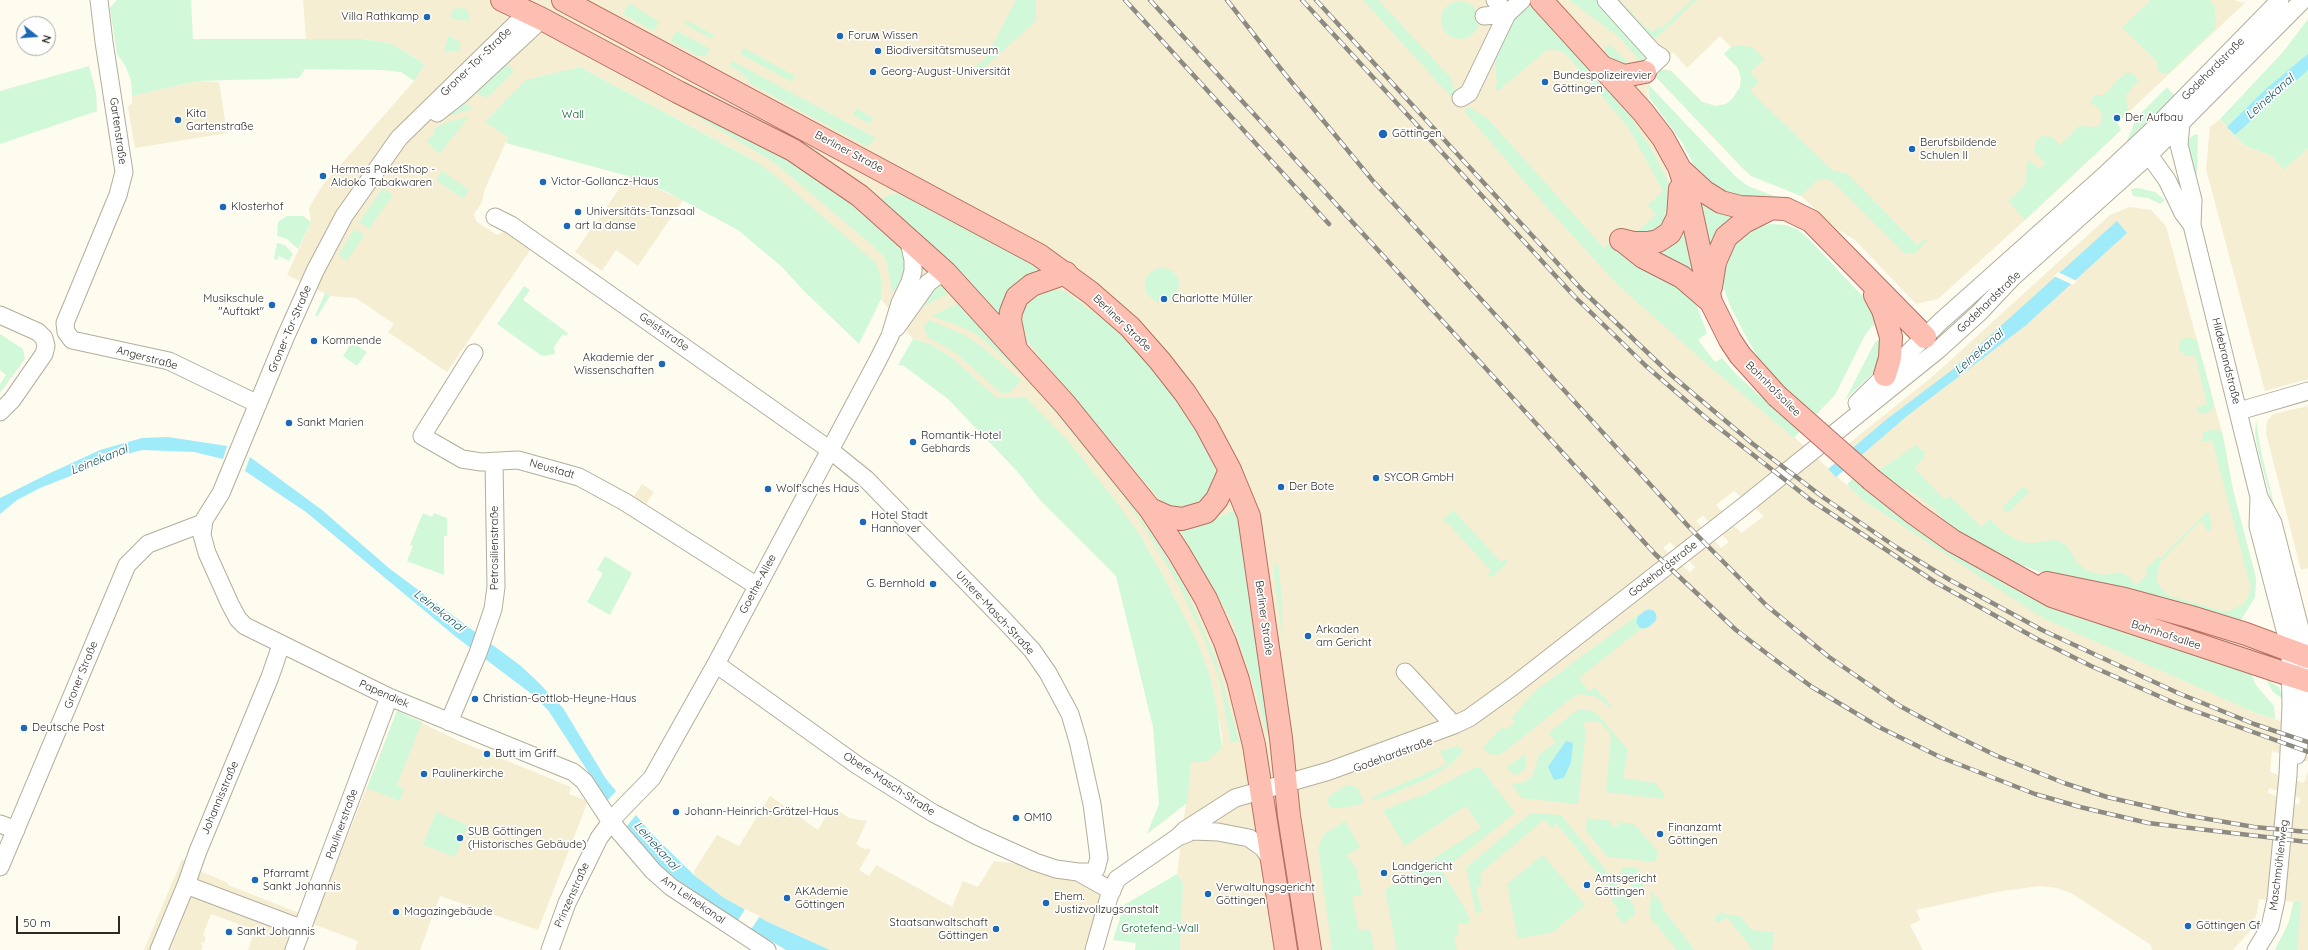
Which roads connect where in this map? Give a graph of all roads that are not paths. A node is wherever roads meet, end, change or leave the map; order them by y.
1 (99, 0) edge
2 (502, 0) edge
3 (1495, 0) edge
4 (1522, 0) edge
5 (1606, 0) edge
6 (2280, 0) edge
7 (2303, 0) edge
8 (568, 1) edge
9 (1542, 2) edge
10 (538, 10) edge
11 (1507, 14) junction
12 (1484, 16) dead end
13 (1602, 67) junction
14 (1645, 72) junction
15 (1461, 98) dead end
16 (1643, 112) junction
17 (2181, 123) junction
18 (2157, 126) junction
19 (2152, 149) junction
20 (2128, 153) junction
21 (2183, 161) junction
22 (1679, 168) junction
23 (1773, 208) junction
24 (495, 217) dead end
25 (2192, 225) junction
26 (908, 237) junction
27 (946, 273) junction
28 (1066, 273) junction
29 (1865, 278) junction
30 (1711, 302) junction
31 (0, 315) edge
32 (65, 324) joint
33 (890, 336) junction
34 (1931, 343) junction
35 (474, 353) dead end
36 (1017, 353) junction
37 (1885, 375) junction
38 (2308, 391) edge
39 (258, 404) junction
40 (2239, 411) junction
41 (0, 412) edge
42 (830, 450) junction
43 (1813, 450) junction
44 (494, 461) junction
45 (1230, 470) junction
46 (1150, 509) junction
47 (203, 523) junction
48 (757, 586) junction
49 (281, 645) junction
50 (716, 664) junction
51 (2302, 665) edge
52 (1405, 672) dead end
53 (2308, 686) edge
54 (1512, 687) junction
55 (390, 697) junction
56 (449, 722) junction
57 (1454, 725) junction
58 (2288, 775) junction
59 (1285, 787) junction
60 (1261, 795) junction
61 (614, 818) junction
62 (0, 824) edge
63 (16, 830) junction
64 (1185, 834) junction
65 (1272, 861) junction
66 (1098, 864) joint
67 (0, 866) edge
68 (1078, 872) junction
69 (186, 885) junction
70 (1115, 885) junction
71 (303, 929) junction
72 (550, 949) edge
73 (159, 950) edge
74 (294, 950) edge
75 (767, 950) edge
76 (1094, 950) edge
77 (1286, 950) edge
78 (1310, 950) edge
79 (2256, 950) edge

1 - 32 street, Gartenstraße
2 - 10 main road
3 - 11 street
4 - 11 street
5 - 14 street
6 - 18 street, Godehardstraße
7 - 17 street, Godehardstraße
8 - 10 main road
8 - 28 main road, Berliner Straße
9 - 13 main road, Bahnhofsallee
10 - 26 main road
10 - 39 street, Groner-Tor-Straße
11 - 12 street
11 - 15 street
13 - 14 main road
13 - 16 main road, Bahnhofsallee
14 - 16 main road
16 - 22 main road, Bahnhofsallee
17 - 19 street, Godehardstraße
17 - 21 street, Hildebrandstraße
18 - 19 street
18 - 20 street, Godehardstraße
19 - 20 street, Godehardstraße
19 - 21 street
19 - 25 street, Hildebrandstraße
19 - 34 street, Godehardstraße
20 - 34 street, Godehardstraße
21 - 25 street, Hildebrandstraße
22 - 23 main road
22 - 30 main road, Bahnhofsallee
22 - 30 main road
23 - 29 main road
23 - 30 main road
24 - 42 street, Geiststraße
25 - 40 street, Hildebrandstraße
26 - 27 main road
26 - 33 street, Goethe-Allee
27 - 33 street, Goethe-Allee
27 - 36 main road
28 - 36 main road
28 - 45 main road, Berliner Straße
29 - 34 main road
29 - 37 main road
30 - 51 main road, Bahnhofsallee, bridge
31 - 41 street
32 - 39 street, Angerstraße
33 - 42 street, Goethe-Allee
34 - 37 street, Godehardstraße
34 - 43 street, Godehardstraße
35 - 44 street, Neustadt
36 - 46 main road
37 - 43 street, Godehardstraße
38 - 40 street
39 - 47 street, Groner-Tor-Straße
40 - 51 street, Hildebrandstraße
42 - 48 street, Goethe-Allee
42 - 66 street, Untere-Masch-Straße
43 - 54 street, Godehardstraße
44 - 48 street, Neustadt
44 - 56 street, Petrosilienstraße
45 - 46 main road
45 - 59 main road, Berliner Straße
46 - 60 main road
47 - 49 street, Papendiek
47 - 63 street, Groner Straße
48 - 50 street, Goethe-Allee
49 - 55 street, Papendiek
49 - 69 street, Johannisstraße
50 - 61 street, Goethe-Allee
50 - 68 street, Obere-Masch-Straße
51 - 58 street, Maschmühlenweg
52 - 57 street
53 - 58 street, Maschmühlenweg
54 - 57 street, Godehardstraße
54 - 59 street, Godehardstraße
55 - 56 street, Papendiek
55 - 71 street, Paulinerstraße
56 - 61 street, Papendiek
57 - 59 street, Godehardstraße
58 - 79 street, Maschmühlenweg
59 - 60 street, Godehardstraße
59 - 78 main road, Berliner Straße
60 - 64 street
60 - 65 main road
61 - 72 street, Prinzenstraße
61 - 75 street, Am Leinekanal
62 - 63 street
63 - 67 street, Groner Straße
64 - 65 street
64 - 70 street
65 - 77 main road
66 - 68 street, Obere-Masch-Straße
68 - 70 street, Obere-Masch-Straße
69 - 71 street
69 - 73 street, Johannisstraße
70 - 76 street
71 - 74 street, Paulinerstraße

